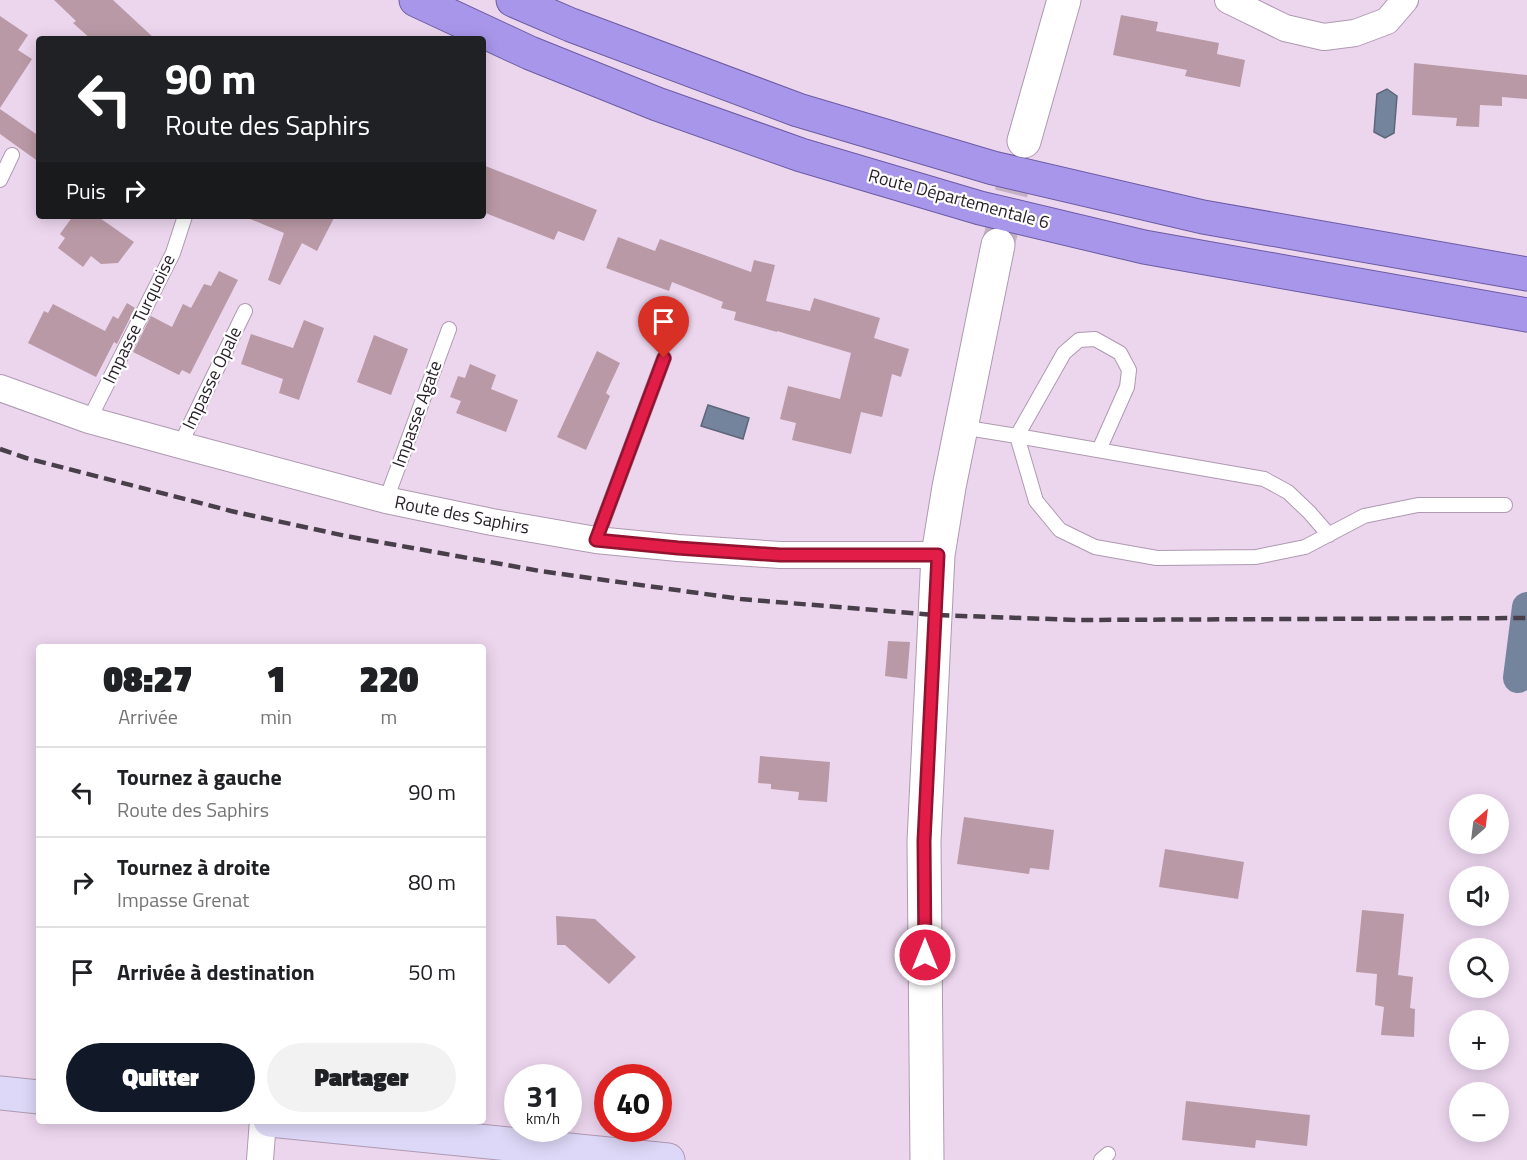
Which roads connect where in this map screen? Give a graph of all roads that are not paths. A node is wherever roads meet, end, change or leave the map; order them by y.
1 (416, 0) edge
2 (513, 0) edge
3 (1064, 0) edge
4 (1228, 0) edge
5 (1405, 0) edge
6 (1024, 141) tunnel mouth
7 (12, 155) dead end
8 (0, 180) edge
9 (184, 219) edge
10 (998, 245) tunnel mouth
11 (1527, 274) edge
12 (245, 310) dead end
13 (1527, 315) edge
14 (448, 329) dead end
15 (664, 358) dead end
16 (0, 388) edge
17 (89, 420) junction
18 (961, 427) junction
19 (1017, 436) junction
20 (180, 445) junction
21 (1100, 450) junction
22 (386, 500) junction
23 (1505, 505) dead end
24 (1329, 535) junction
25 (596, 540) junction
26 (938, 555) junction
27 (0, 1093) edge
28 (36, 1097) edge
29 (263, 1124) edge
30 (299, 1124) edge
31 (492, 1151) edge
32 (260, 1160) edge
33 (668, 1160) edge
34 (927, 1160) edge

1 - 13 highway, Route Départementale 6
2 - 11 highway
3 - 6 street
4 - 5 street
7 - 8 lane
9 - 17 lane, Impasse Turquoise
10 - 18 street
12 - 20 lane, Impasse Opale
14 - 22 lane, Impasse Agate
15 - 25 lane
16 - 17 street, Route des Saphirs
17 - 20 street, Route des Saphirs
18 - 19 lane
18 - 26 street
19 - 21 lane
19 - 21 lane
19 - 24 lane
20 - 22 street, Route des Saphirs
21 - 24 lane
22 - 25 street, Route des Saphirs
23 - 24 lane
25 - 26 street, Route des Saphirs
26 - 34 street
27 - 28 main road
29 - 32 street
30 - 31 main road
31 - 33 main road

